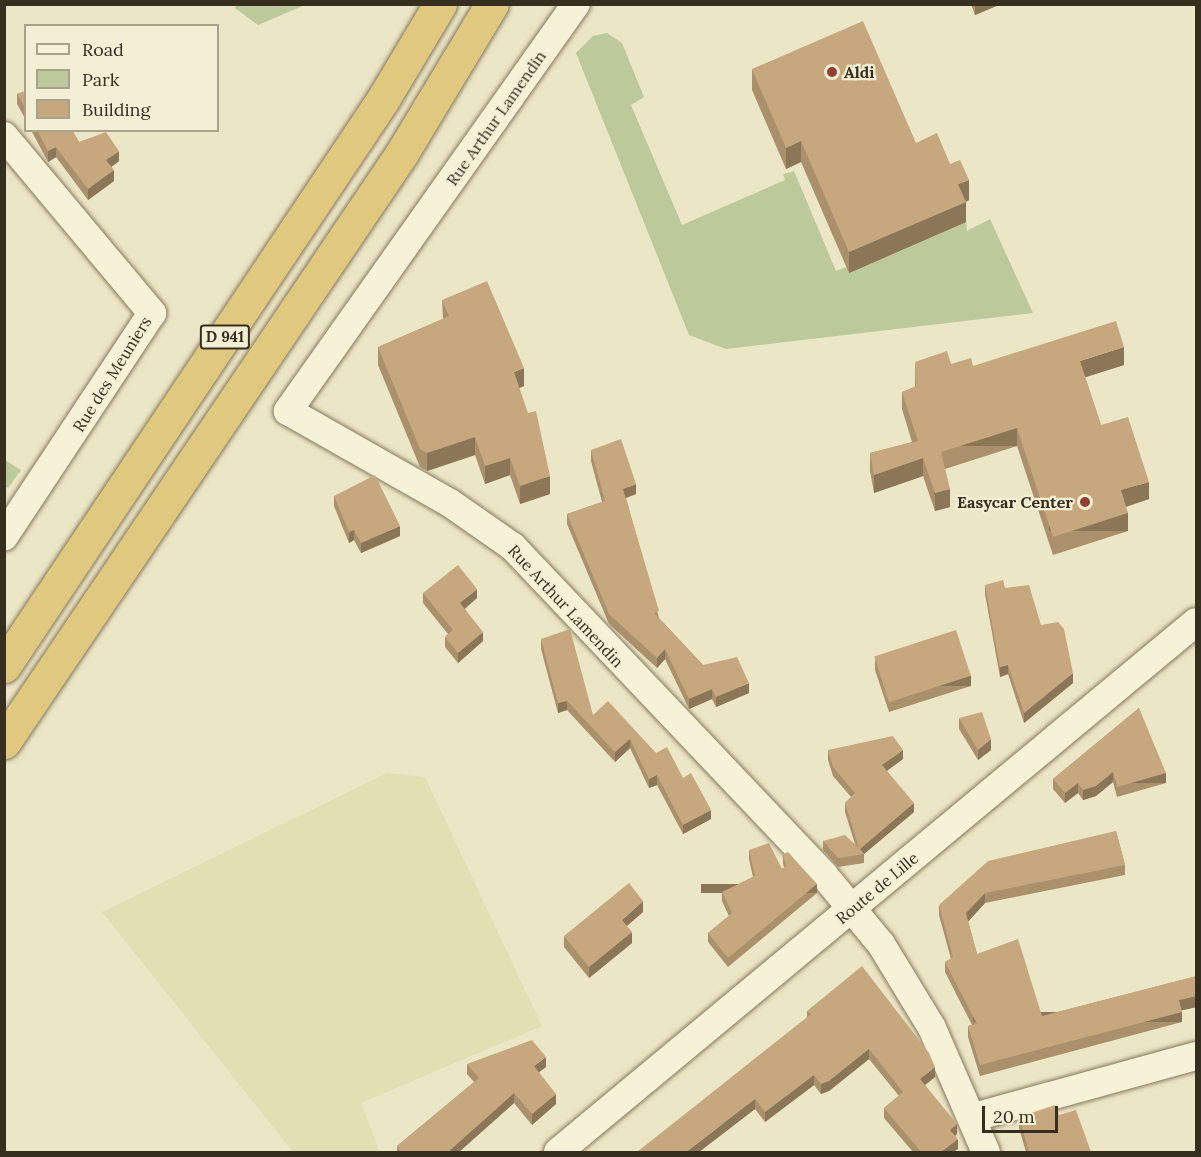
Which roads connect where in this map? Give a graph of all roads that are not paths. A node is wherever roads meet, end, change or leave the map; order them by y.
1 (440, 4) edge
2 (492, 4) edge
3 (576, 4) edge
4 (4, 136) edge
5 (4, 537) edge
6 (1197, 622) edge
7 (4, 666) edge
8 (4, 742) edge
9 (852, 909) junction
10 (1197, 1056) edge
11 (974, 1117) junction
12 (558, 1152) edge
13 (986, 1152) edge

1 - 7 highway, D 941
2 - 8 highway, D 941
3 - 9 street, Rue Arthur Lamendin
4 - 5 street, Rue des Meuniers
6 - 9 street, Route de Lille
9 - 11 street, Rue Arthur Lamendin
9 - 12 street, Route de Lille
10 - 11 street
11 - 13 street, Rue Arthur Lamendin

